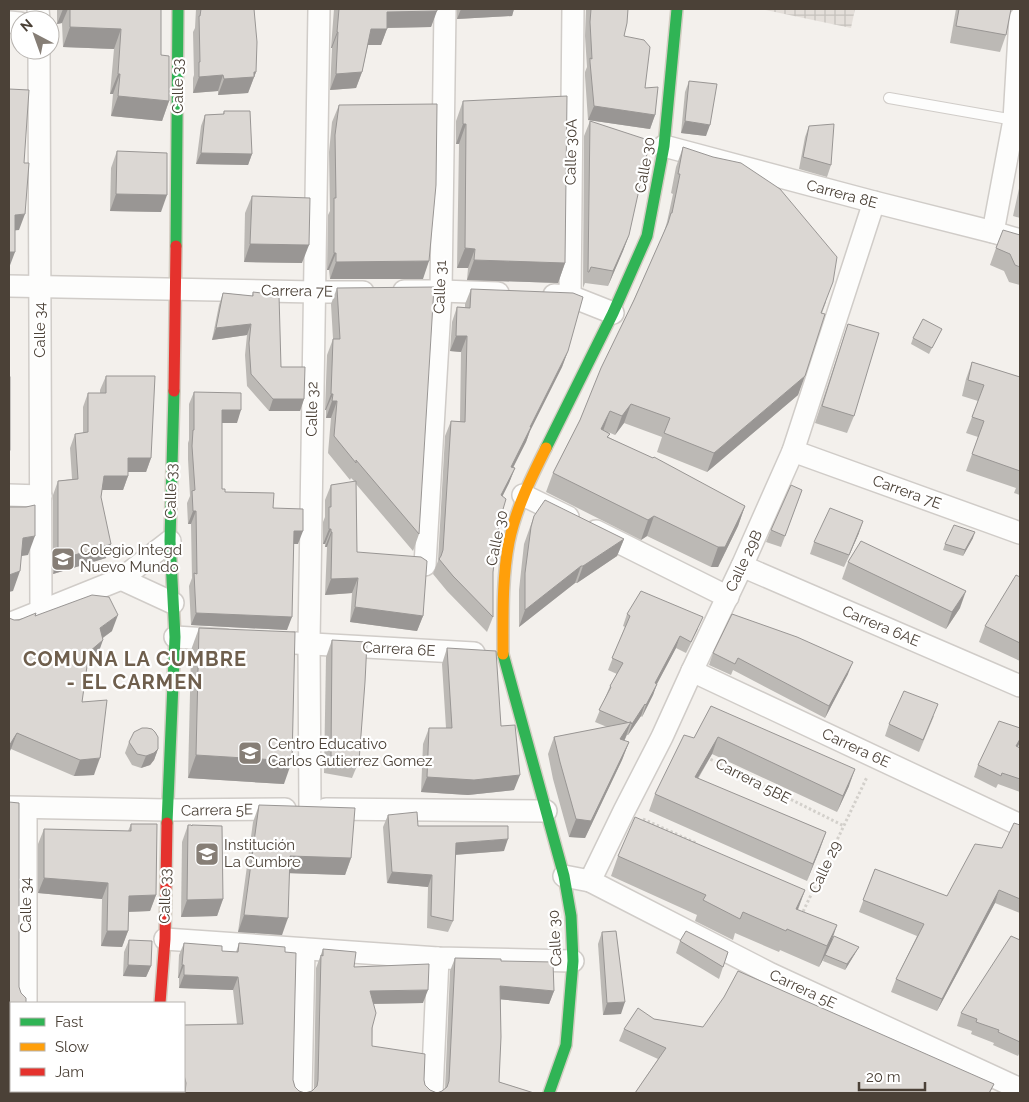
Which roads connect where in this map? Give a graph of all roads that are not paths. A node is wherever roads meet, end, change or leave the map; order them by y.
1 (178, 9) edge
2 (319, 9) edge
3 (445, 9) edge
4 (573, 9) edge
5 (677, 9) edge
6 (1020, 18) edge
7 (39, 60) edge
8 (889, 98) dead end
9 (1014, 120) junction
10 (664, 146) junction
11 (874, 202) junction
12 (993, 232) junction
13 (1020, 240) edge
14 (9, 286) edge
15 (40, 287) junction
16 (176, 289) junction
17 (441, 291) junction
18 (314, 292) junction
19 (570, 296) junction
20 (613, 312) junction
21 (793, 451) junction
22 (523, 495) junction
23 (9, 496) edge
24 (41, 496) junction
25 (1020, 533) edge
26 (170, 541) junction
27 (425, 565) edge
28 (742, 566) junction
29 (121, 579) junction
30 (728, 597) junction
31 (173, 603) junction
32 (41, 611) junction
33 (9, 624) edge
34 (175, 637) junction
35 (242, 640) edge
36 (280, 642) edge
37 (309, 643) junction
38 (503, 655) junction
39 (692, 671) junction
40 (1020, 686) edge
41 (17, 807) edge
42 (310, 808) junction
43 (166, 810) junction
44 (546, 811) junction
45 (1020, 825) edge
46 (564, 876) junction
47 (590, 881) junction
48 (165, 940) junction
49 (304, 949) junction
50 (438, 958) junction
51 (573, 961) junction
52 (26, 1002) edge
53 (160, 1002) edge
54 (1020, 1089) edge
55 (301, 1093) edge
56 (432, 1093) edge
57 (549, 1093) edge

1 - 16 main road, Calle 33
2 - 18 street, Calle 32
3 - 17 street, Calle 31
4 - 19 street, Calle 30A
5 - 10 main road, Calle 30
6 - 9 street
7 - 15 street, Calle 34
8 - 9 lane
9 - 12 street
10 - 11 street, Carrera 8E
10 - 20 main road, Calle 30
11 - 12 street, Carrera 8E
11 - 21 street, Calle 29B
12 - 13 street, Carrera 8E
14 - 15 street, Carrera 7E
15 - 16 street, Carrera 7E
15 - 24 street, Calle 34
16 - 18 street, Carrera 7E
16 - 26 main road, Calle 33
17 - 18 street, Carrera 7E
17 - 19 street, Carrera 7E
17 - 27 street, Calle 31
18 - 37 street, Calle 32
19 - 20 street, Carrera 7E
20 - 22 main road, Calle 30
21 - 25 street, Carrera 7E
21 - 28 street, Calle 29B
22 - 30 street
22 - 38 main road, Calle 30
23 - 24 street
24 - 32 street, Calle 34
26 - 29 street
26 - 31 main road, Calle 33
28 - 30 street, Calle 29B
28 - 40 street, Carrera 6AE
29 - 31 street
29 - 32 street
30 - 39 street, Calle 29B
31 - 34 main road, Calle 33
32 - 33 street
34 - 35 street
34 - 43 main road, Calle 33
36 - 37 street, Carrera 6E
37 - 38 street, Carrera 6E
37 - 42 street, Calle 32
38 - 44 main road, Calle 30
39 - 45 street, Carrera 6E
39 - 47 street, Calle 29B
41 - 43 street, Carrera 5E
41 - 52 street, Calle 34
42 - 43 street, Carrera 5E
42 - 44 street, Carrera 5E
43 - 48 main road, Calle 33
44 - 46 main road, Calle 30
46 - 47 street
46 - 51 main road, Calle 30
47 - 54 street, Carrera 5E
48 - 49 street
48 - 53 main road, Calle 33
49 - 50 street
49 - 55 street
50 - 51 street
50 - 56 street
51 - 57 main road, Calle 30

